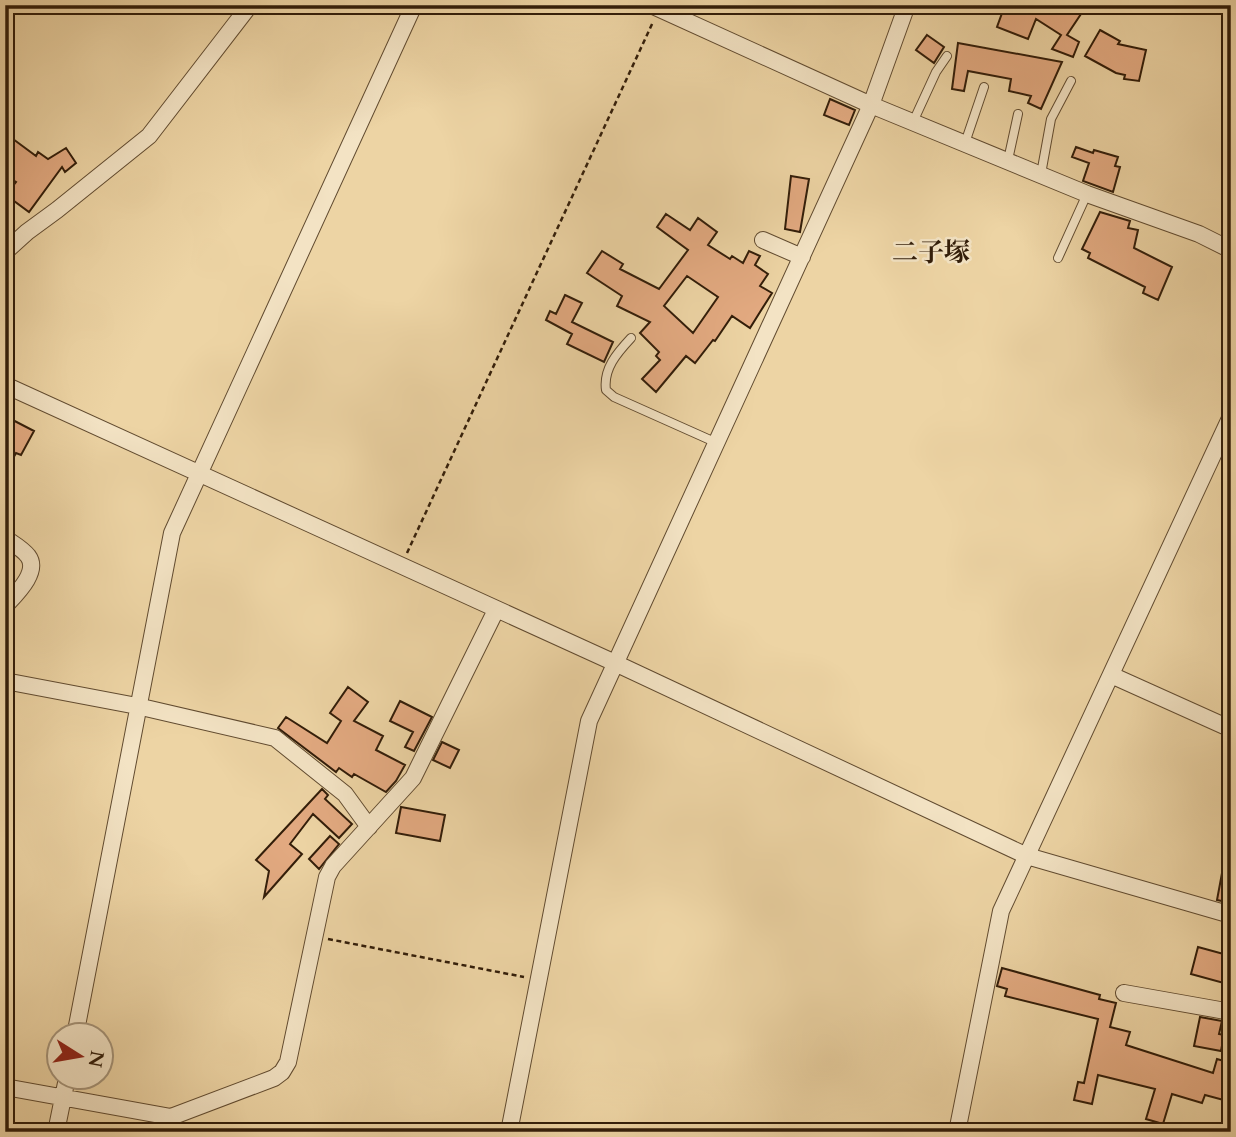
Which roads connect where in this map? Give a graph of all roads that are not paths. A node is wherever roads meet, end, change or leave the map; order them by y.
1 (250, 5) edge
2 (415, 5) edge
3 (907, 5) edge
4 (655, 7) edge
5 (947, 56) dead end
6 (1071, 81) dead end
7 (984, 88) dead end
8 (871, 104) junction
9 (1018, 114) dead end
10 (913, 122) junction
11 (965, 143) junction
12 (1008, 160) junction
13 (1041, 174) junction
14 (1087, 194) junction
15 (763, 240) dead end
16 (1231, 250) edge
17 (5, 252) edge
18 (802, 257) junction
19 (1058, 258) dead end
20 (631, 338) dead end
21 (5, 385) edge
22 (1231, 416) edge
23 (717, 443) junction
24 (200, 473) junction
25 (5, 538) edge
26 (5, 606) edge
27 (496, 610) junction
28 (615, 663) junction
29 (1111, 675) junction
30 (5, 681) edge
31 (137, 706) junction
32 (1231, 729) edge
33 (369, 827) junction
34 (1027, 856) junction
35 (1231, 915) edge
36 (1124, 993) dead end
37 (1231, 1012) edge
38 (78, 1021) edge
39 (5, 1087) edge
40 (64, 1092) edge
41 (63, 1098) junction
42 (56, 1132) edge
43 (509, 1132) edge
44 (957, 1132) edge

1 - 17 street
2 - 24 street
3 - 8 street
4 - 8 street
5 - 10 lane
6 - 13 lane
7 - 11 lane
8 - 10 street
8 - 18 street
9 - 12 lane
10 - 11 street
11 - 12 street
12 - 13 street
13 - 14 street
14 - 16 street
14 - 19 lane
15 - 18 street
18 - 23 street
20 - 23 lane
21 - 24 street
22 - 29 street
23 - 28 street
24 - 27 street
24 - 31 street
25 - 26 street
27 - 28 street
27 - 33 street
28 - 34 street
28 - 43 street
29 - 32 street
29 - 34 street
30 - 31 street
31 - 33 street
31 - 38 street
33 - 41 street
34 - 35 street
34 - 44 street
36 - 37 street
39 - 41 street
40 - 41 street
41 - 42 street

